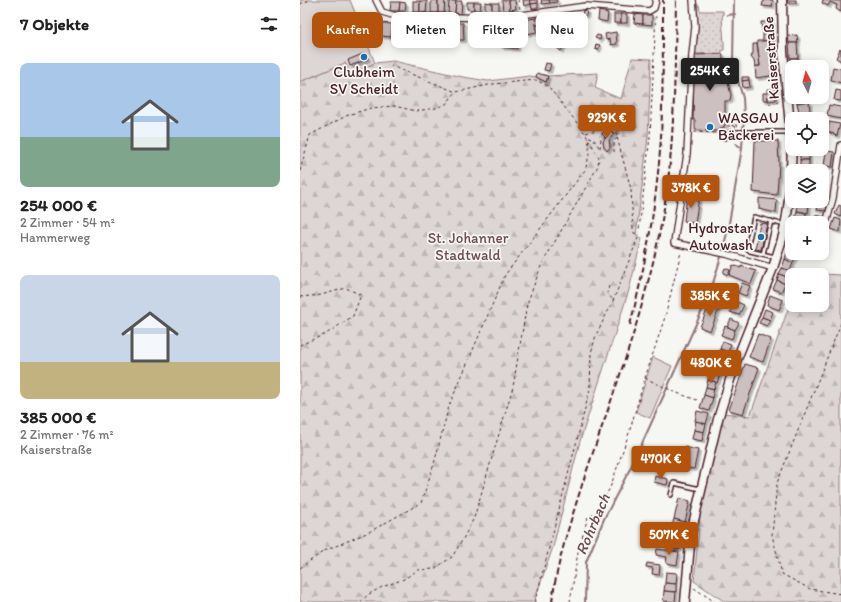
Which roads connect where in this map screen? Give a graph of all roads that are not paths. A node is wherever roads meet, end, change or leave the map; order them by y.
1 (376, 0) edge
2 (656, 0) edge
3 (693, 0) edge
4 (782, 0) edge
5 (788, 112) edge
6 (785, 132) edge
7 (725, 138) dead end
8 (841, 145) edge
9 (792, 156) edge
10 (787, 216) edge
11 (828, 216) edge
12 (770, 221) junction
13 (785, 225) edge
14 (785, 229) edge
15 (763, 254) junction
16 (777, 257) junction
17 (774, 268) junction
18 (701, 489) junction
19 (671, 495) dead end
20 (685, 602) edge

1 - 2 street
3 - 17 street
4 - 5 main road, Kaiserstraße
6 - 7 lane
8 - 11 street
9 - 10 main road, Kaiserstraße
12 - 13 lane
12 - 15 lane
12 - 15 lane
14 - 16 main road, Kaiserstraße
15 - 16 lane
16 - 17 main road, Kaiserstraße
17 - 18 main road, Kaiserstraße
18 - 19 lane
18 - 20 main road, Kaiserstraße

